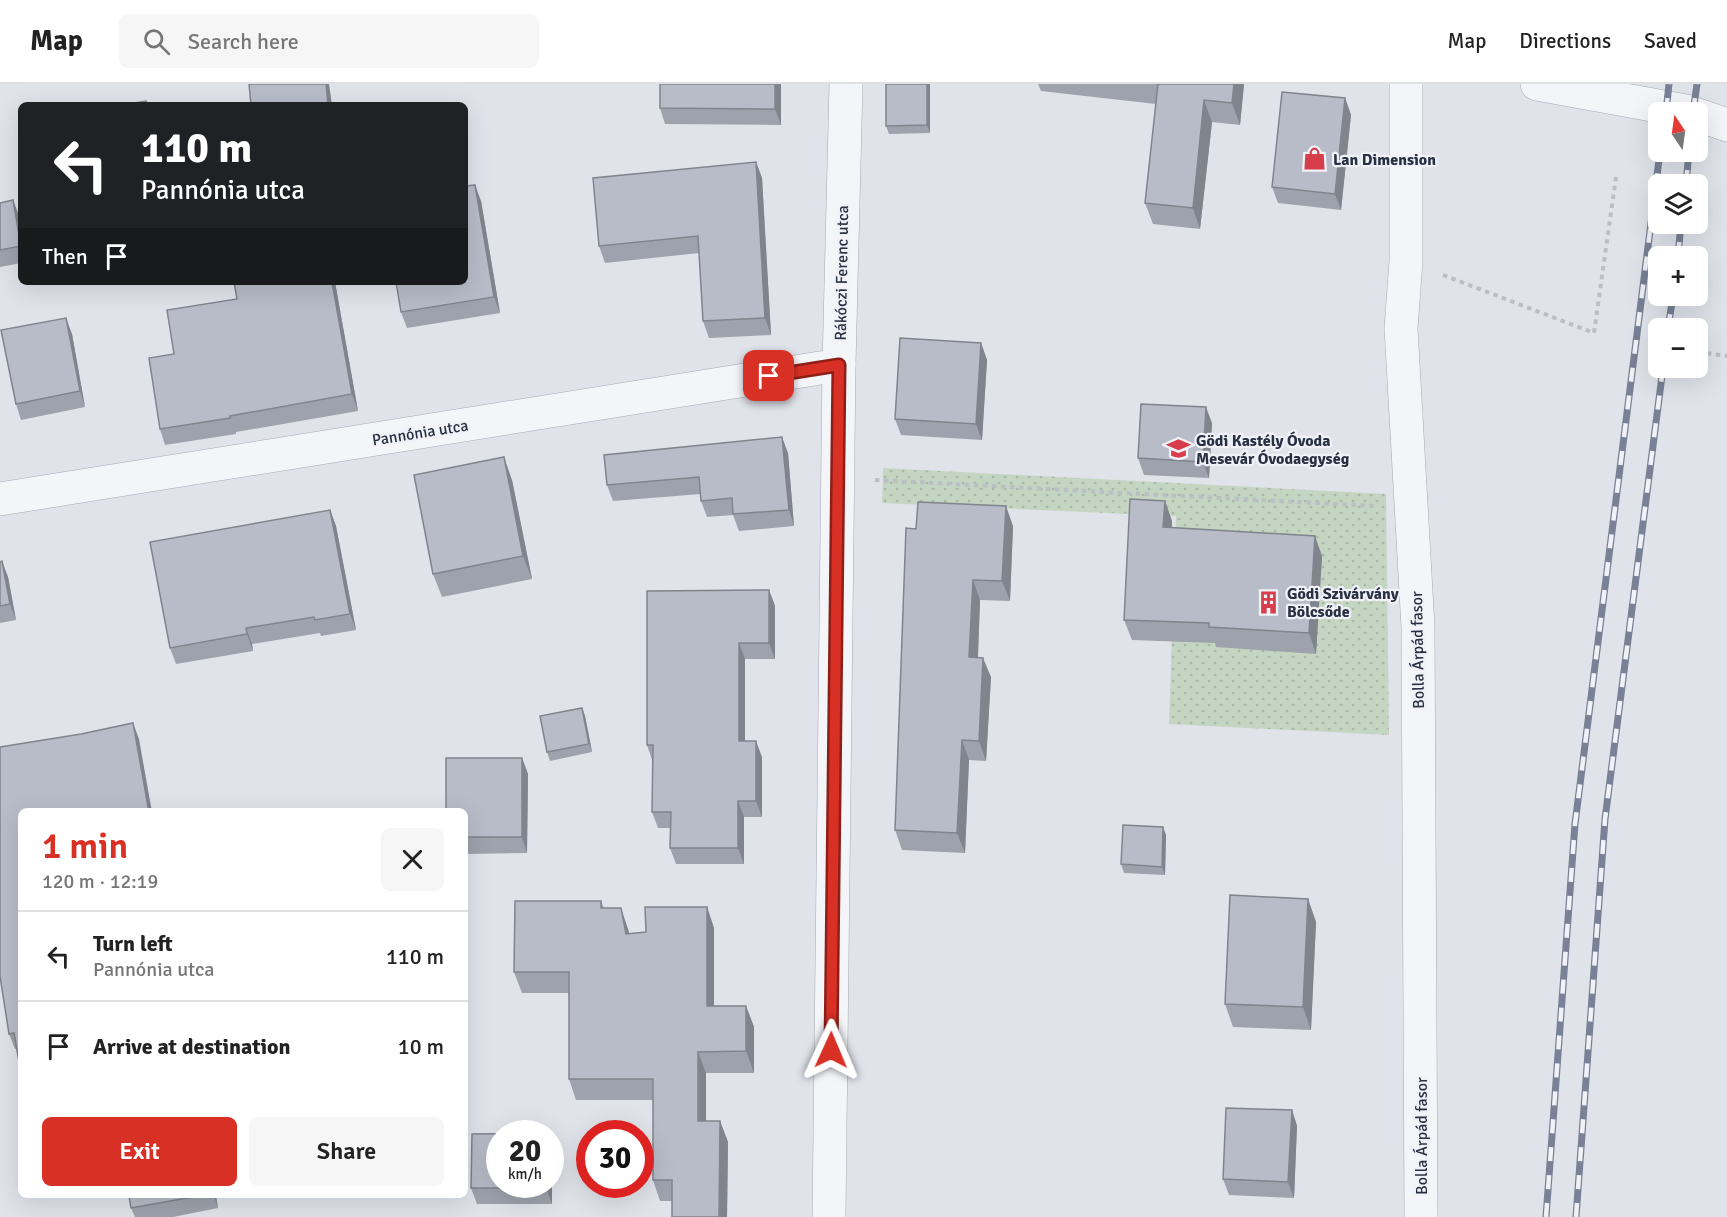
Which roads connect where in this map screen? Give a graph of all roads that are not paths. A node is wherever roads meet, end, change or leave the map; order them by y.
1 (846, 84) edge
2 (1406, 84) edge
3 (1536, 84) edge
4 (1648, 105) edge
5 (1708, 118) edge
6 (1727, 125) edge
7 (839, 365) junction
8 (0, 499) edge
9 (829, 1217) edge
10 (1421, 1217) edge

1 - 7 street, Rákóczi Ferenc utca
2 - 10 street, Bolla Árpád fasor
3 - 4 street
5 - 6 street
7 - 8 street, Pannónia utca
7 - 9 street, Rákóczi Ferenc utca

